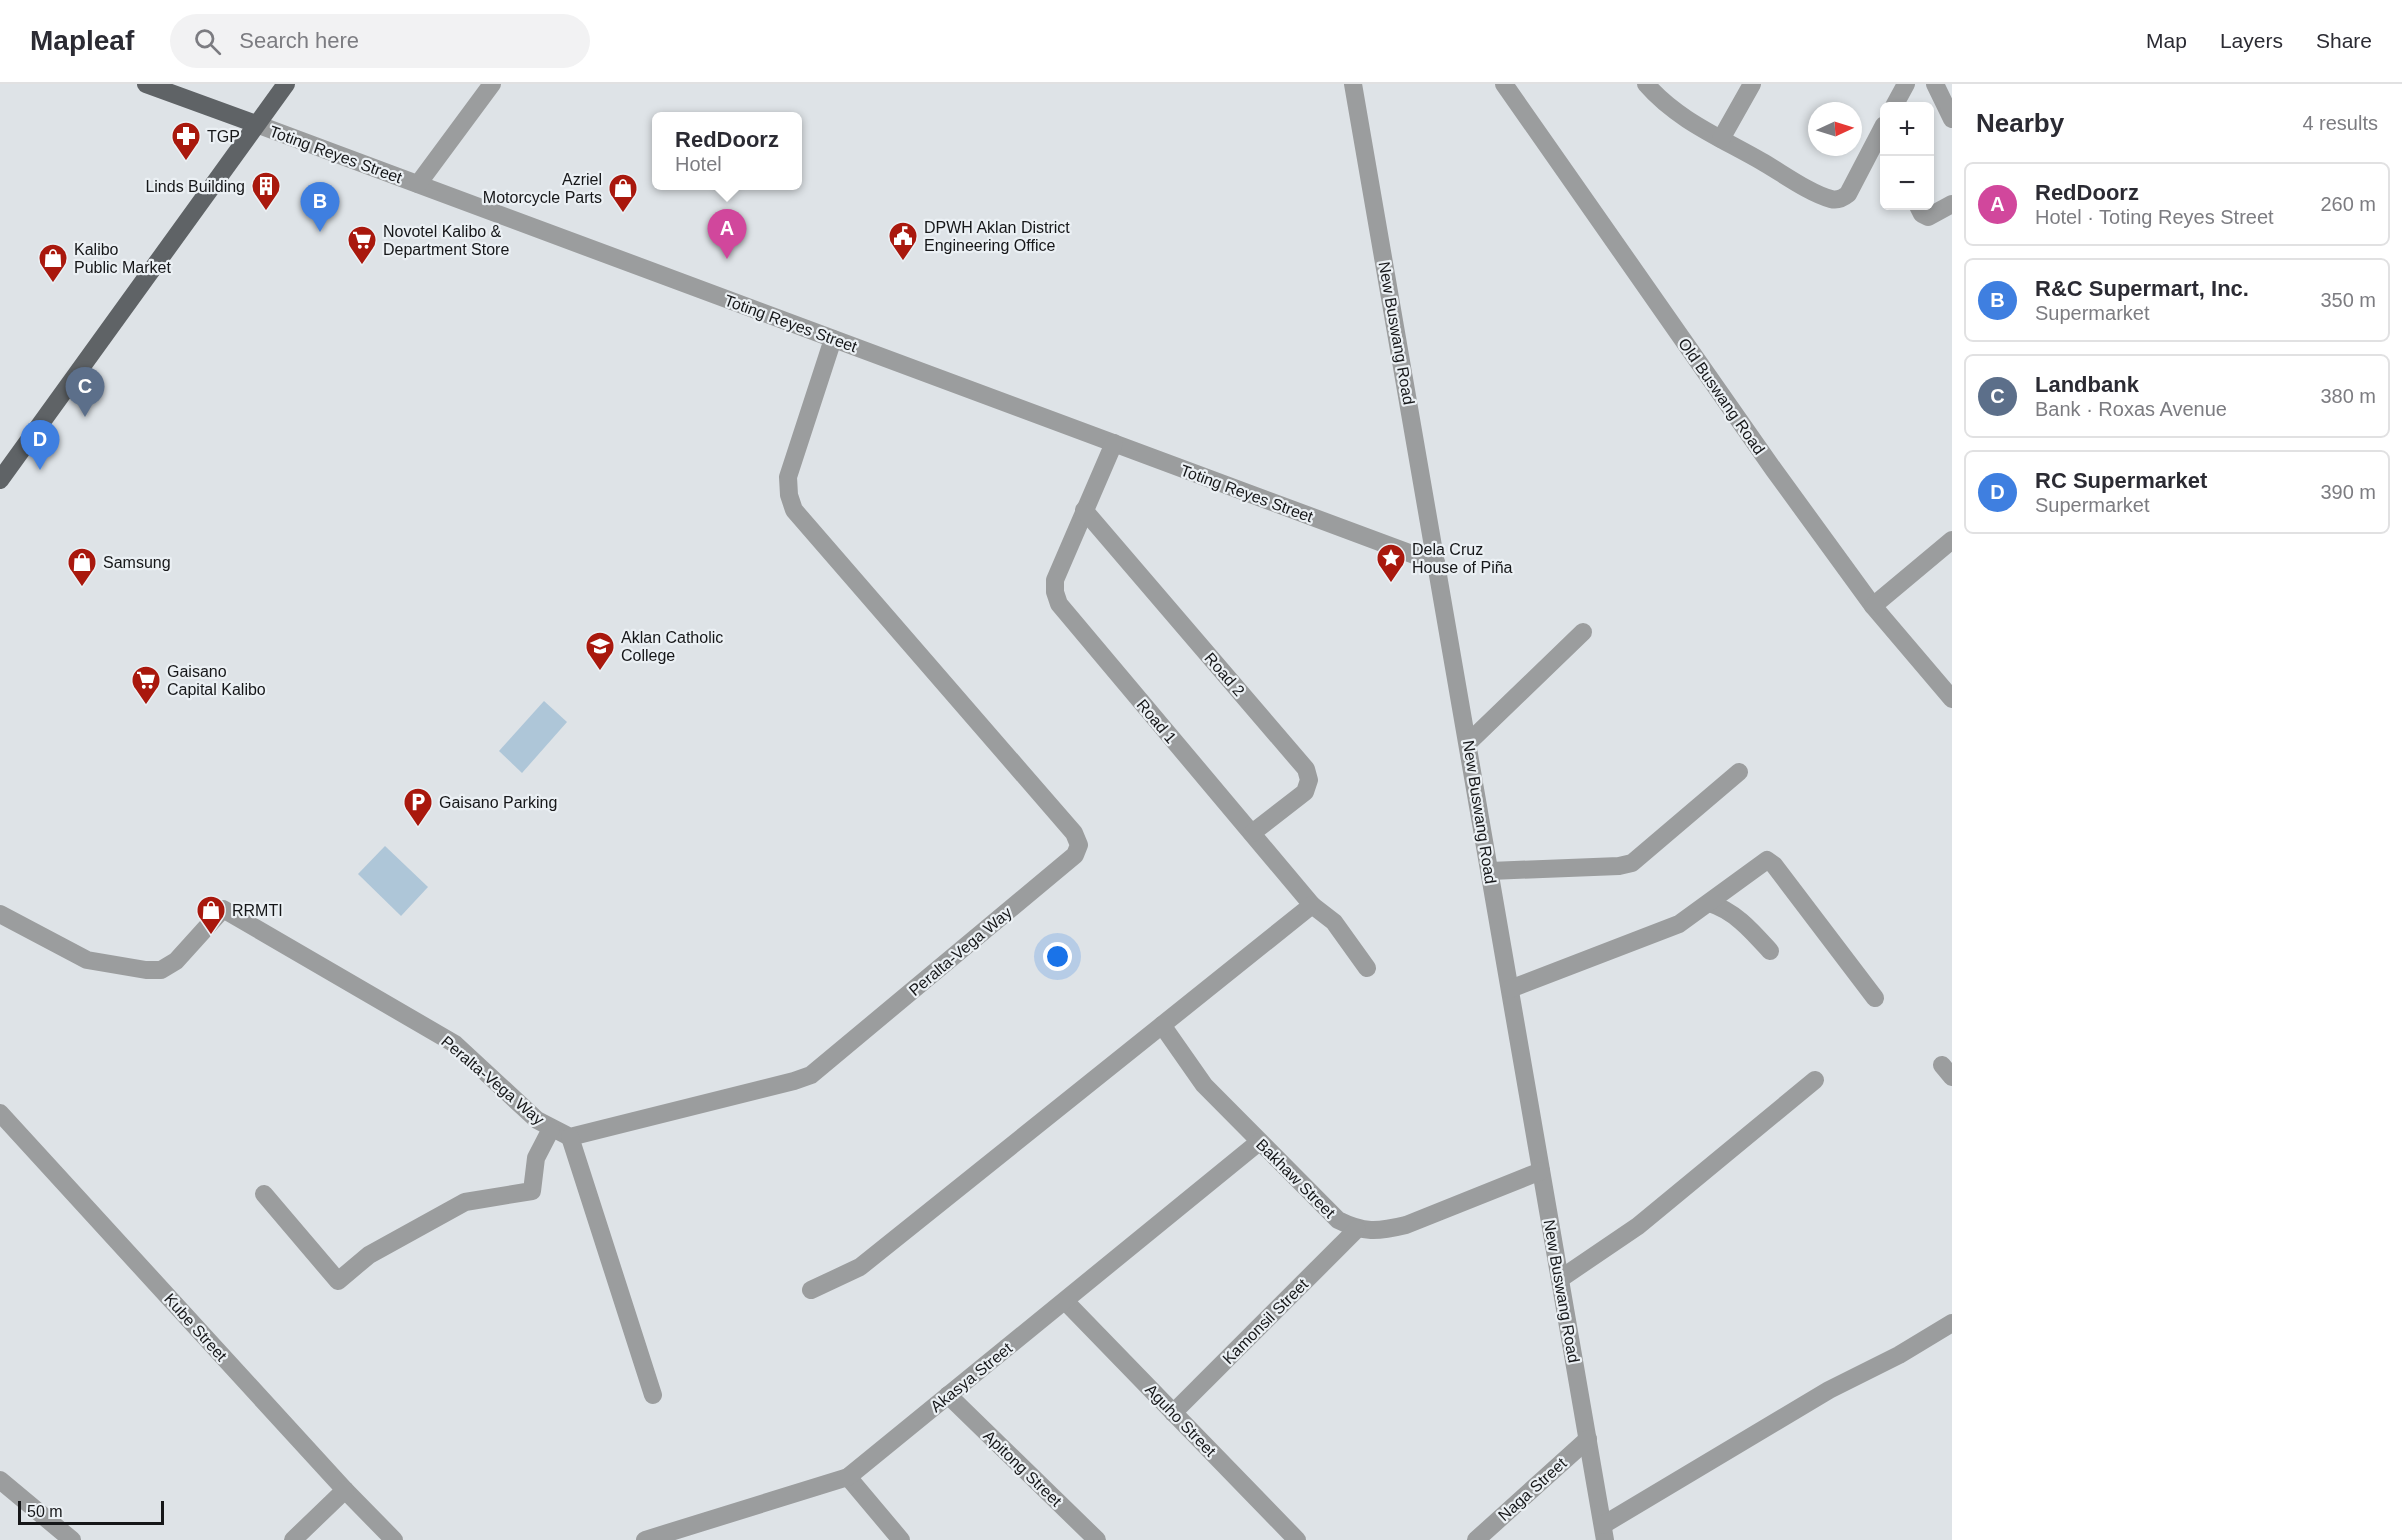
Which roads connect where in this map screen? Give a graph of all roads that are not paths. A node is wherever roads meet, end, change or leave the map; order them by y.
1 (146, 84) edge
2 (286, 84) edge
3 (492, 84) edge
4 (1353, 84) edge
5 (1504, 84) edge
6 (1646, 84) edge
7 (1752, 84) edge
8 (1906, 84) edge
9 (1935, 84) edge
10 (1896, 102) edge
11 (1952, 119) edge
12 (256, 124) junction
13 (1721, 139) junction
14 (1880, 140) edge
15 (418, 184) junction
16 (1952, 204) edge
17 (1920, 210) edge
18 (833, 339) junction
19 (1114, 443) junction
20 (0, 480) edge
21 (1084, 510) junction
22 (1952, 540) edge
23 (1436, 563) junction
24 (1873, 606) junction
25 (1583, 632) dead end
26 (1952, 699) edge
27 (1469, 742) junction
28 (1739, 772) dead end
29 (1252, 833) junction
30 (1490, 871) junction
31 (1709, 903) junction
32 (1312, 905) junction
33 (0, 914) edge
34 (1770, 951) dead end
35 (1367, 968) dead end
36 (1510, 989) junction
37 (1875, 998) dead end
38 (1162, 1025) junction
39 (1815, 1080) dead end
40 (0, 1113) edge
41 (551, 1129) junction
42 (570, 1137) junction
43 (1259, 1142) junction
44 (1541, 1171) junction
45 (264, 1194) dead end
46 (1357, 1229) junction
47 (1560, 1279) junction
48 (811, 1290) dead end
49 (1065, 1301) junction
50 (1952, 1323) edge
51 (653, 1395) dead end
52 (948, 1395) junction
53 (1173, 1413) junction
54 (1588, 1439) junction
55 (848, 1477) junction
56 (0, 1480) edge
57 (345, 1491) junction
58 (1604, 1532) edge
59 (671, 1536) edge
60 (72, 1540) edge
61 (293, 1540) edge
62 (394, 1540) edge
63 (645, 1540) edge
64 (902, 1540) edge
65 (1097, 1540) edge
66 (1297, 1540) edge
67 (1476, 1540) edge

1 - 12 main road, Toting Reyes Street
2 - 12 main road
3 - 15 street
4 - 23 street, New Buswang Road
5 - 24 street, Old Buswang Road
6 - 13 street
7 - 13 street
8 - 10 street
9 - 11 street
12 - 15 street, Toting Reyes Street
12 - 20 main road
13 - 14 street
15 - 18 street, Toting Reyes Street
16 - 17 street
18 - 19 street, Toting Reyes Street
18 - 42 street, Peralta-Vega Way
19 - 21 street, Road 1
19 - 23 street, Toting Reyes Street
21 - 29 street, Road 1
21 - 29 street, Road 2
22 - 24 street
23 - 27 street, New Buswang Road
24 - 26 street, Old Buswang Road
25 - 27 street
27 - 30 street, New Buswang Road
28 - 30 street
29 - 32 street, Road 1
30 - 36 street, New Buswang Road
31 - 34 street
31 - 36 street
31 - 37 street
32 - 35 street, Road 1
32 - 38 street
33 - 41 street, Peralta-Vega Way
36 - 44 street, New Buswang Road
38 - 43 street, Bakhaw Street
38 - 48 street
39 - 47 street
40 - 57 street, Kube Street
41 - 42 street, Peralta-Vega Way
41 - 45 street
42 - 51 street
43 - 46 street, Bakhaw Street
43 - 49 street, Akasya Street
44 - 46 street, Bakhaw Street
44 - 47 street, New Buswang Road
46 - 53 street, Kamonsil Street
47 - 54 street, New Buswang Road
49 - 52 street, Akasya Street
49 - 53 street, Aguho Street
50 - 58 street
52 - 55 street, Akasya Street
52 - 65 street, Apitong Street
53 - 66 street, Aguho Street
54 - 58 street, New Buswang Road
54 - 67 street, Naga Street
55 - 59 street, Akasya Street
55 - 64 street
56 - 60 street
57 - 61 street
57 - 62 street, Kube Street
59 - 63 street, Akasya Street

